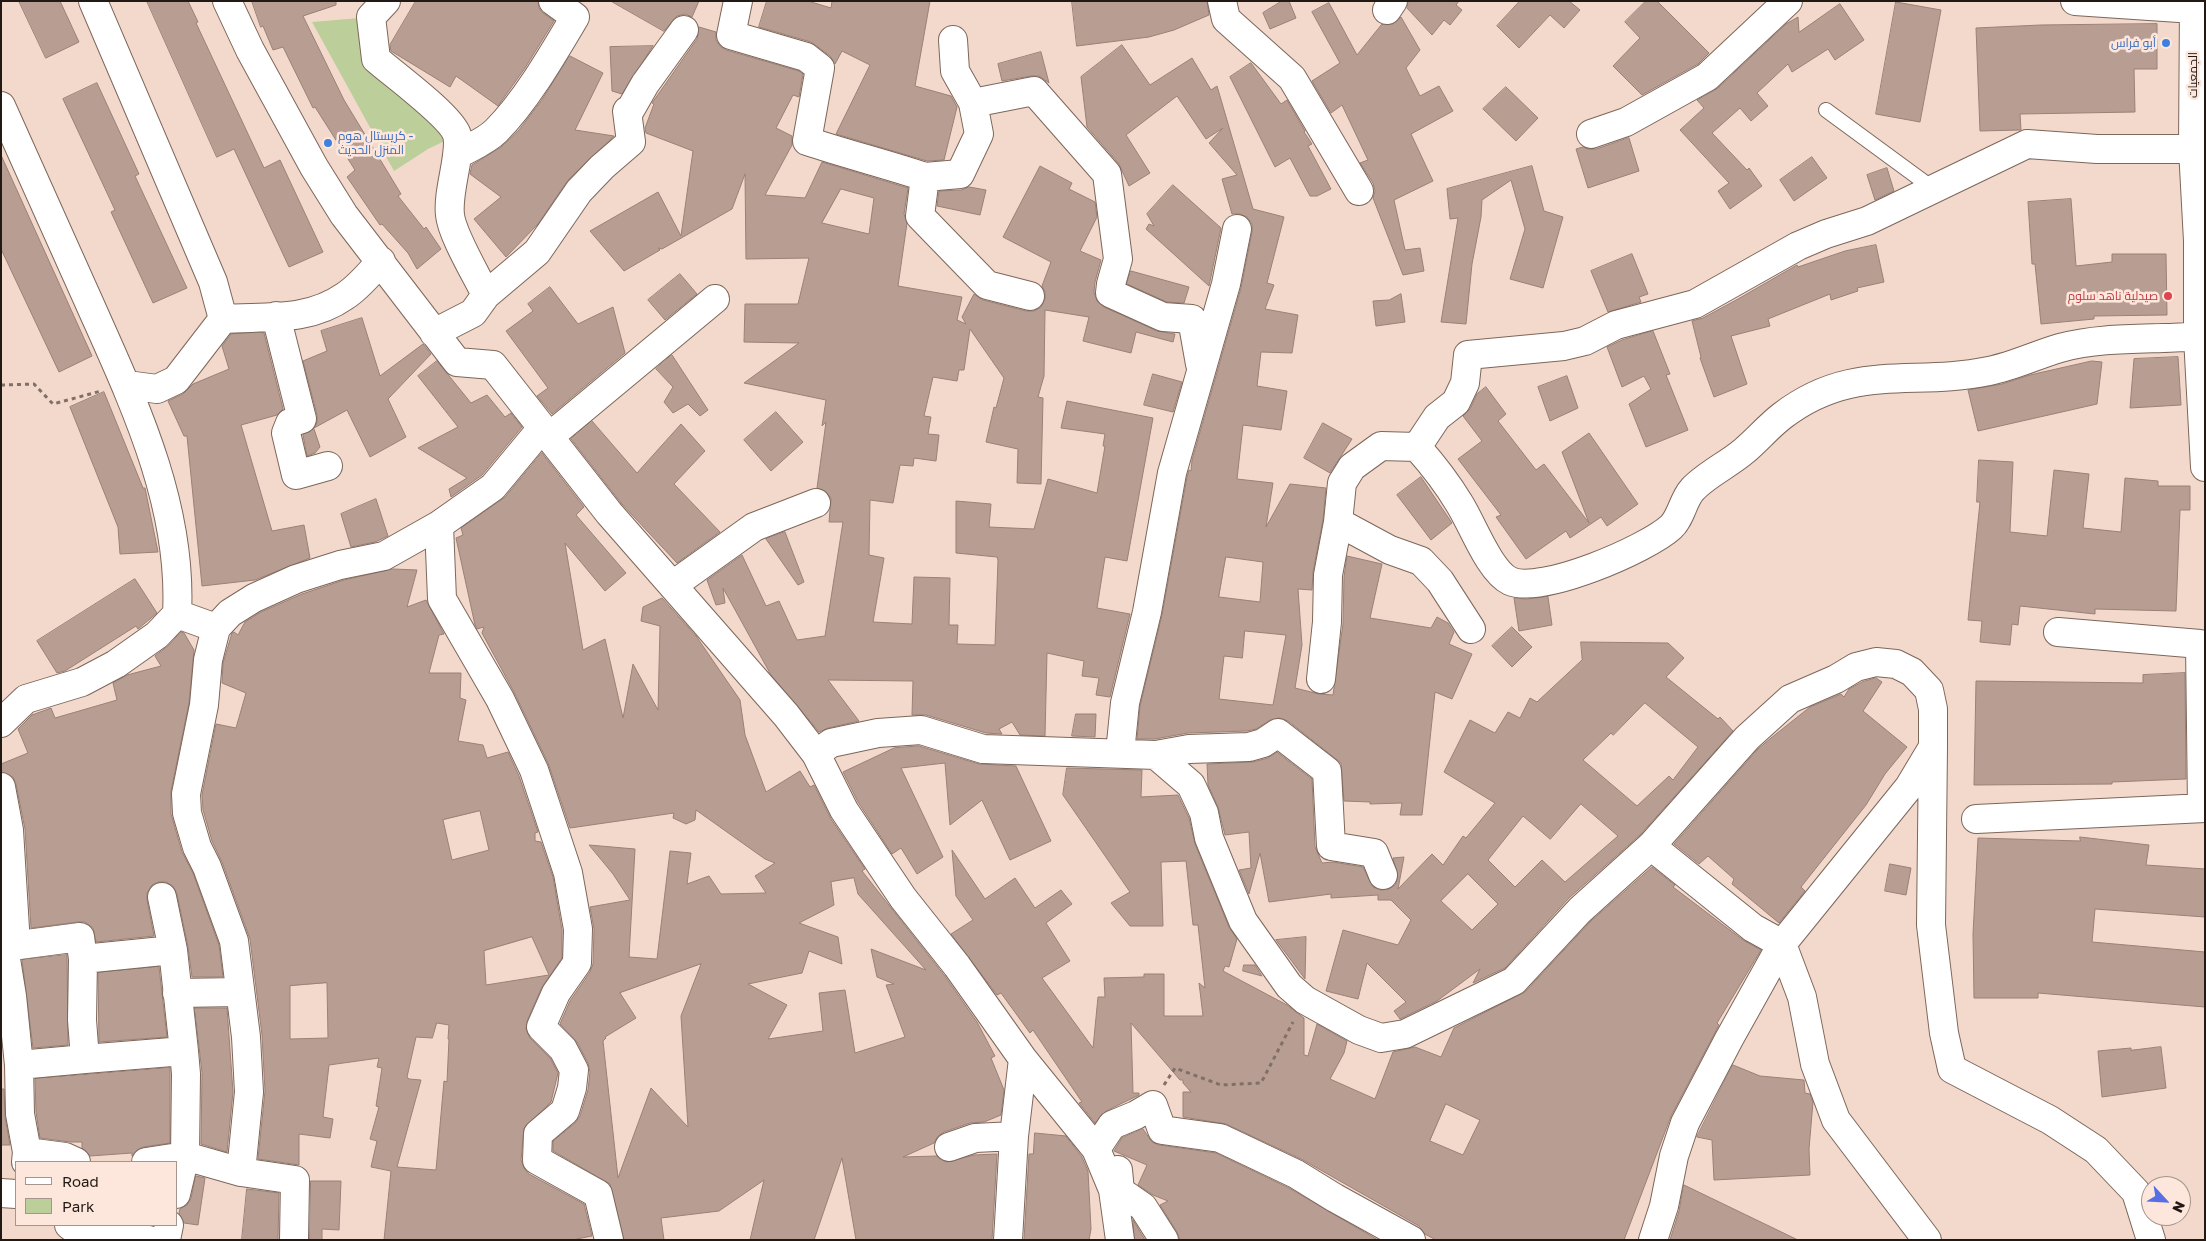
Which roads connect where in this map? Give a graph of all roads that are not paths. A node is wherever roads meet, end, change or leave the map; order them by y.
1 (93, 1) edge
2 (227, 1) edge
3 (386, 1) edge
4 (553, 1) edge
5 (738, 1) edge
6 (1222, 1) edge
7 (1788, 1) edge
8 (2075, 1) edge
9 (2194, 5) edge
10 (684, 30) dead end
11 (954, 40) dead end
12 (973, 103) junction
13 (1, 106) edge
14 (1826, 110) dead end
15 (2199, 118) edge
16 (1591, 134) dead end
17 (2192, 149) junction
18 (457, 155) junction
19 (925, 177) junction
20 (1934, 190) junction
21 (1359, 192) dead end
22 (1236, 229) dead end
23 (381, 262) junction
24 (486, 295) junction
25 (1030, 296) dead end
26 (715, 299) dead end
27 (276, 316) junction
28 (223, 319) junction
29 (434, 333) junction
30 (2201, 337) edge
31 (1201, 368) junction
32 (126, 385) junction
33 (546, 432) junction
34 (1417, 447) junction
35 (328, 466) dead end
36 (2205, 467) edge
37 (816, 503) dead end
38 (1338, 522) junction
39 (439, 525) junction
40 (673, 585) junction
41 (177, 614) junction
42 (216, 628) junction
43 (1471, 629) dead end
44 (2058, 632) dead end
45 (1321, 679) dead end
46 (1, 723) edge
47 (1933, 747) junction
48 (1120, 753) junction
49 (816, 754) junction
50 (1156, 755) junction
51 (1, 787) edge
52 (2204, 808) edge
53 (1976, 819) dead end
54 (1651, 846) junction
55 (1383, 875) dead end
56 (162, 897) dead end
57 (1782, 944) junction
58 (7, 946) edge
59 (173, 950) junction
60 (83, 959) junction
61 (240, 992) junction
62 (177, 993) junction
63 (184, 1052) junction
64 (84, 1059) junction
65 (1023, 1059) junction
66 (18, 1064) junction
67 (1014, 1136) junction
68 (949, 1146) dead end
69 (1096, 1149) junction
70 (185, 1156) junction
71 (27, 1157) edge
72 (74, 1161) edge
73 (152, 1161) edge
74 (241, 1172) junction
75 (178, 1186) edge
76 (1, 1193) edge
77 (15, 1194) edge
78 (70, 1226) edge
79 (169, 1226) edge
80 (149, 1240) edge
81 (166, 1240) edge
82 (294, 1240) edge
83 (609, 1240) edge
84 (1008, 1240) edge
85 (1120, 1240) edge
86 (1164, 1240) edge
87 (1411, 1240) edge
88 (1653, 1240) edge
89 (1927, 1240) edge
90 (2151, 1240) edge

1 - 28 street
2 - 23 street
3 - 18 street
4 - 18 street
5 - 19 street
6 - 21 street
7 - 16 street
8 - 9 street
9 - 15 street, الجمعيات
10 - 24 street
11 - 12 street
12 - 19 street
12 - 31 street
13 - 32 street
14 - 20 lane
15 - 17 street, الجمعيات
17 - 20 street
17 - 30 street, الجمعيات
18 - 24 street
19 - 25 street
20 - 34 street
22 - 31 street
23 - 27 street
23 - 29 street
24 - 29 street
26 - 33 street
27 - 28 street
27 - 35 street
28 - 32 street
29 - 33 street
30 - 34 street
30 - 36 street, الجمعيات
31 - 48 street
32 - 41 street
33 - 39 street
33 - 40 street
34 - 38 street
37 - 40 street
38 - 43 street
38 - 45 street
39 - 42 street
39 - 83 street
40 - 49 street
41 - 42 street
41 - 46 street
42 - 61 street
44 - 52 street
47 - 54 street
47 - 57 street
47 - 90 street
48 - 49 street
48 - 50 street
49 - 65 street
50 - 54 street
50 - 55 street
51 - 58 street
52 - 53 street
54 - 57 street
56 - 59 street
57 - 88 street
57 - 89 street
58 - 60 street
58 - 66 street
59 - 60 street
59 - 62 street
60 - 64 street
61 - 62 street
61 - 74 street
62 - 63 street
63 - 64 street
63 - 70 street
64 - 66 street
65 - 67 street
65 - 69 street
66 - 71 street
67 - 68 street
67 - 84 street
69 - 85 street
69 - 86 street
69 - 87 street
70 - 73 street
70 - 74 street
70 - 75 street
71 - 72 street
74 - 82 street
76 - 77 street
78 - 80 street
79 - 81 street

